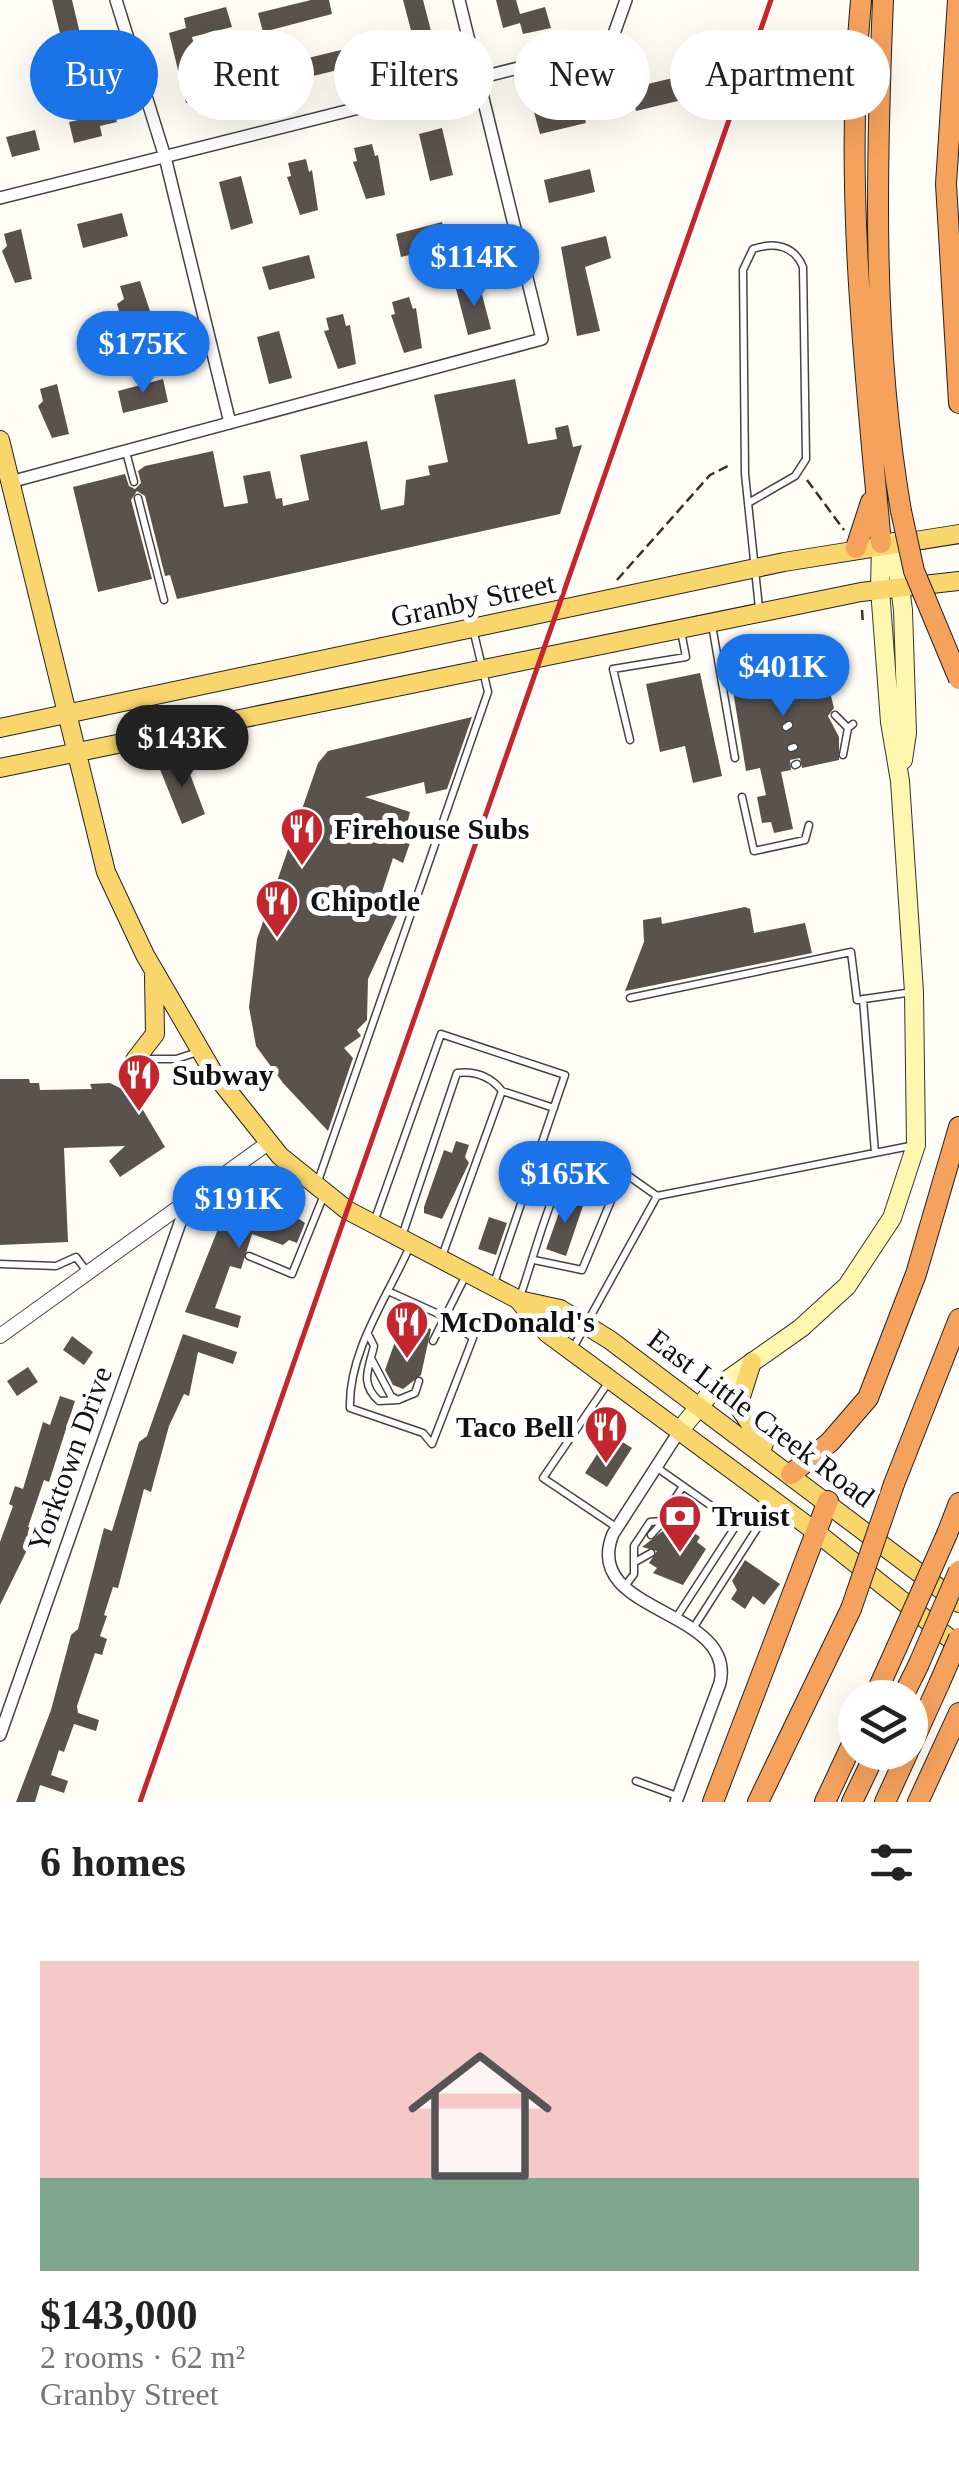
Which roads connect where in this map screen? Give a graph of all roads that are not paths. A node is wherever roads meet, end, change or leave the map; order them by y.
1 (116, 0) edge
2 (459, 0) edge
3 (626, 0) edge
4 (861, 0) edge
5 (883, 0) edge
6 (958, 0) edge
7 (466, 30) edge
8 (494, 74) edge
9 (334, 114) edge
10 (488, 120) edge
11 (165, 157) junction
12 (0, 198) edge
13 (947, 239) junction
14 (959, 296) edge
15 (959, 403) edge
16 (230, 423) junction
17 (0, 440) edge
18 (126, 452) junction
19 (875, 480) junction
20 (10, 482) junction
21 (134, 482) dead end
22 (138, 498) dead end
23 (750, 502) junction
24 (959, 534) edge
25 (888, 543) junction
26 (856, 548) junction
27 (752, 570) junction
28 (959, 581) edge
29 (900, 587) junction
30 (880, 589) junction
31 (164, 600) dead end
32 (760, 613) junction
33 (712, 623) junction
34 (473, 628) junction
35 (681, 630) junction
36 (819, 639) dead end
37 (832, 653) junction
38 (822, 654) dead end
39 (484, 670) junction
40 (826, 673) dead end
41 (959, 679) edge
42 (66, 716) junction
43 (835, 716) dead end
44 (850, 726) junction
45 (0, 728) edge
46 (840, 738) dead end
47 (630, 740) dead end
48 (843, 754) dead end
49 (76, 755) junction
50 (735, 758) dead end
51 (0, 768) edge
52 (900, 781) junction
53 (742, 796) dead end
54 (808, 824) dead end
55 (154, 971) junction
56 (914, 992) junction
57 (630, 998) dead end
58 (862, 999) junction
59 (200, 1051) junction
60 (135, 1060) joint
61 (502, 1091) junction
62 (554, 1108) junction
63 (959, 1127) edge
64 (268, 1143) junction
65 (916, 1145) junction
66 (875, 1153) junction
67 (623, 1172) junction
68 (563, 1177) junction
69 (617, 1186) junction
70 (320, 1192) junction
71 (658, 1196) junction
72 (188, 1200) junction
73 (373, 1226) junction
74 (406, 1242) junction
75 (249, 1256) dead end
76 (441, 1260) junction
77 (534, 1260) junction
78 (0, 1264) edge
79 (467, 1274) junction
80 (89, 1275) junction
81 (492, 1287) junction
82 (390, 1292) junction
83 (519, 1300) junction
84 (444, 1316) junction
85 (959, 1318) edge
86 (583, 1326) junction
87 (368, 1334) junction
88 (0, 1336) edge
89 (433, 1341) dead end
90 (572, 1350) junction
91 (959, 1358) edge
92 (371, 1359) junction
93 (752, 1362) junction
94 (611, 1379) junction
95 (419, 1381) dead end
96 (398, 1400) junction
97 (699, 1406) junction
98 (680, 1430) junction
99 (656, 1467) junction
100 (791, 1474) junction
101 (683, 1486) junction
102 (898, 1489) junction
103 (775, 1501) junction
104 (828, 1501) junction
105 (959, 1503) edge
106 (662, 1522) junction
107 (617, 1527) junction
108 (816, 1532) junction
109 (652, 1535) dead end
110 (647, 1551) dead end
111 (635, 1562) junction
112 (959, 1571) edge
113 (624, 1587) junction
114 (959, 1602) edge
115 (676, 1619) junction
116 (692, 1630) junction
117 (959, 1642) edge
118 (882, 1680) edge
119 (911, 1680) edge
120 (928, 1708) edge
121 (959, 1714) edge
122 (0, 1735) edge
123 (840, 1770) edge
124 (867, 1770) edge
125 (900, 1770) edge
126 (636, 1781) dead end
127 (677, 1799) edge
128 (713, 1802) edge
129 (758, 1802) edge
130 (825, 1802) edge
131 (852, 1802) edge
132 (885, 1802) edge
133 (918, 1802) edge

1 - 11 street
2 - 7 street
3 - 8 street
4 - 19 highway
5 - 41 highway, bridge
6 - 13 highway
9 - 11 street
10 - 16 street
11 - 12 street
11 - 16 street
13 - 14 highway
13 - 15 highway
16 - 18 street
17 - 20 main road, East Little Creek Road
18 - 20 street
18 - 21 lane
19 - 25 highway
19 - 26 highway
20 - 42 main road, East Little Creek Road
22 - 31 lane
23 - 23 lane
23 - 27 lane
24 - 25 main road, Granby Street
25 - 26 main road, Granby Street
25 - 29 main road
25 - 30 main road
26 - 27 main road, Granby Street
27 - 32 lane
27 - 34 main road, Granby Street
28 - 29 main road
29 - 30 main road
29 - 52 main road
30 - 32 main road
30 - 52 main road
32 - 33 main road
33 - 35 main road
33 - 50 lane
34 - 39 lane
34 - 42 main road, Granby Street
35 - 39 main road
35 - 47 lane
36 - 37 lane
37 - 38 lane
37 - 40 lane
39 - 49 main road
39 - 70 lane
42 - 45 main road, Granby Street
42 - 49 main road, East Little Creek Road
43 - 44 lane
44 - 46 lane
44 - 48 lane
49 - 51 main road
49 - 55 main road, East Little Creek Road
52 - 56 main road
53 - 54 lane
55 - 59 main road, East Little Creek Road
55 - 60 main road
56 - 58 lane
56 - 65 main road
57 - 58 lane
58 - 66 lane
59 - 60 lane
59 - 64 main road, East Little Creek Road
61 - 62 lane
61 - 74 lane
61 - 76 lane
62 - 73 lane
62 - 81 lane
63 - 100 highway
64 - 70 main road, East Little Creek Road
64 - 72 street
65 - 66 lane
65 - 93 main road
66 - 71 lane
67 - 68 lane
67 - 69 lane
67 - 71 lane
68 - 69 lane
68 - 77 lane
69 - 77 lane
70 - 73 main road, East Little Creek Road
70 - 75 lane
71 - 86 lane
72 - 80 street
72 - 122 street, Yorktown Drive
73 - 74 main road, East Little Creek Road
74 - 76 main road, East Little Creek Road
74 - 82 lane
76 - 79 main road, East Little Creek Road
77 - 83 lane
78 - 80 lane
79 - 81 main road, East Little Creek Road
79 - 84 lane
80 - 88 street
81 - 83 main road, East Little Creek Road
82 - 84 lane
82 - 87 lane
83 - 86 main road, East Little Creek Road
83 - 90 main road, East Little Creek Road
84 - 87 lane
84 - 89 lane
85 - 102 highway
86 - 90 lane
86 - 97 main road, East Little Creek Road
87 - 92 lane
90 - 94 main road, East Little Creek Road
91 - 102 highway
92 - 96 lane
92 - 96 lane
93 - 97 main road
93 - 100 main road
94 - 98 main road, East Little Creek Road
94 - 107 lane
95 - 96 lane
97 - 98 main road
97 - 100 main road, East Little Creek Road
98 - 99 street
98 - 103 main road, East Little Creek Road
99 - 101 lane
99 - 107 street
100 - 104 main road, East Little Creek Road
101 - 106 lane
101 - 115 lane
102 - 129 highway, bridge
103 - 108 main road, East Little Creek Road
103 - 116 lane
104 - 108 highway
104 - 114 main road, East Little Creek Road
105 - 118 highway, bridge
106 - 109 lane
106 - 111 lane
107 - 113 street
108 - 117 main road, East Little Creek Road
108 - 128 highway
110 - 111 lane
111 - 113 lane
112 - 119 highway, bridge
113 - 115 street
115 - 116 street
116 - 127 street
117 - 120 highway, bridge
121 - 133 highway
123 - 130 highway
124 - 131 highway
125 - 132 highway
126 - 127 lane

